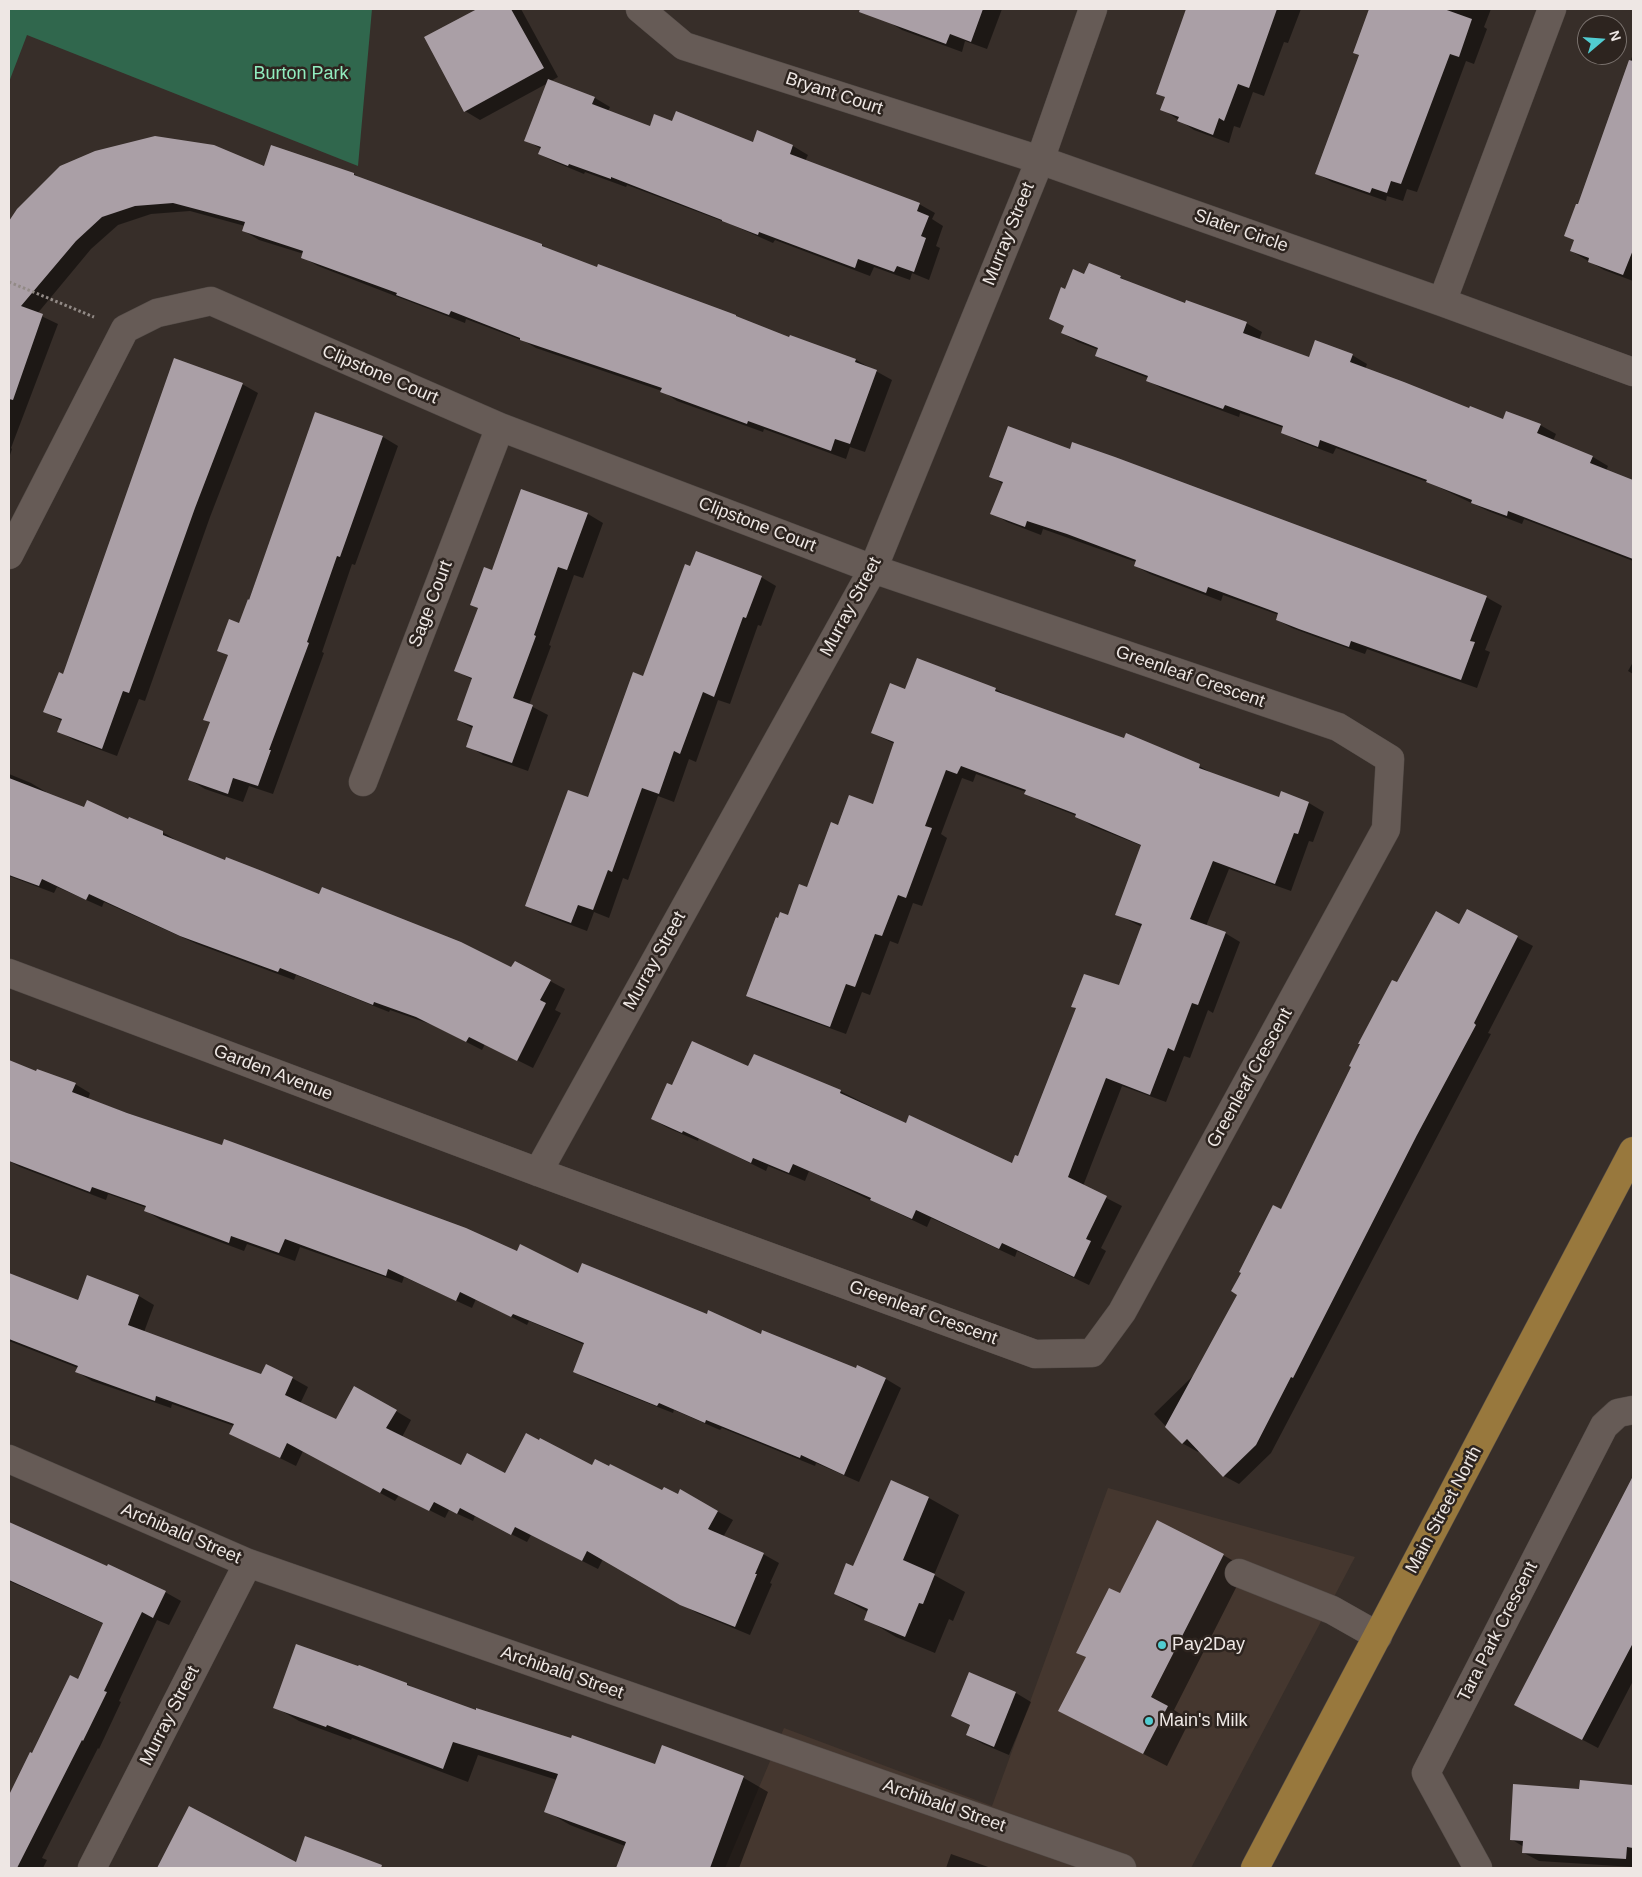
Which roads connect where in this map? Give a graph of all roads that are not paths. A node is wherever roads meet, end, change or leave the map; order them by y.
1 (640, 9) edge
2 (1093, 9) edge
3 (1552, 9) edge
4 (1040, 160) junction
5 (1442, 302) junction
6 (1633, 372) edge
7 (500, 427) junction
8 (9, 555) edge
9 (873, 569) junction
10 (362, 782) dead end
11 (9, 973) edge
12 (1633, 1151) edge
13 (538, 1172) junction
14 (1633, 1410) edge
15 (9, 1459) edge
16 (248, 1563) junction
17 (1238, 1573) dead end
18 (1378, 1636) junction
19 (92, 1868) edge
20 (1122, 1868) edge
21 (1256, 1868) edge
22 (1478, 1868) edge

1 - 4 street, Bryant Court
2 - 4 street, Murray Street
3 - 5 street
4 - 5 street, Slater Circle
4 - 9 street, Murray Street
5 - 6 street, Slater Circle
7 - 8 street, Clipstone Court
7 - 9 street, Clipstone Court
7 - 10 street, Sage Court
9 - 13 street, Murray Street
9 - 13 street, Greenleaf Crescent
11 - 13 street, Garden Avenue
12 - 18 main road, Main Street North
14 - 22 street, Tara Park Crescent
15 - 16 street, Archibald Street
16 - 19 street, Murray Street
16 - 20 street, Archibald Street
17 - 18 street
18 - 21 main road, Main Street North

